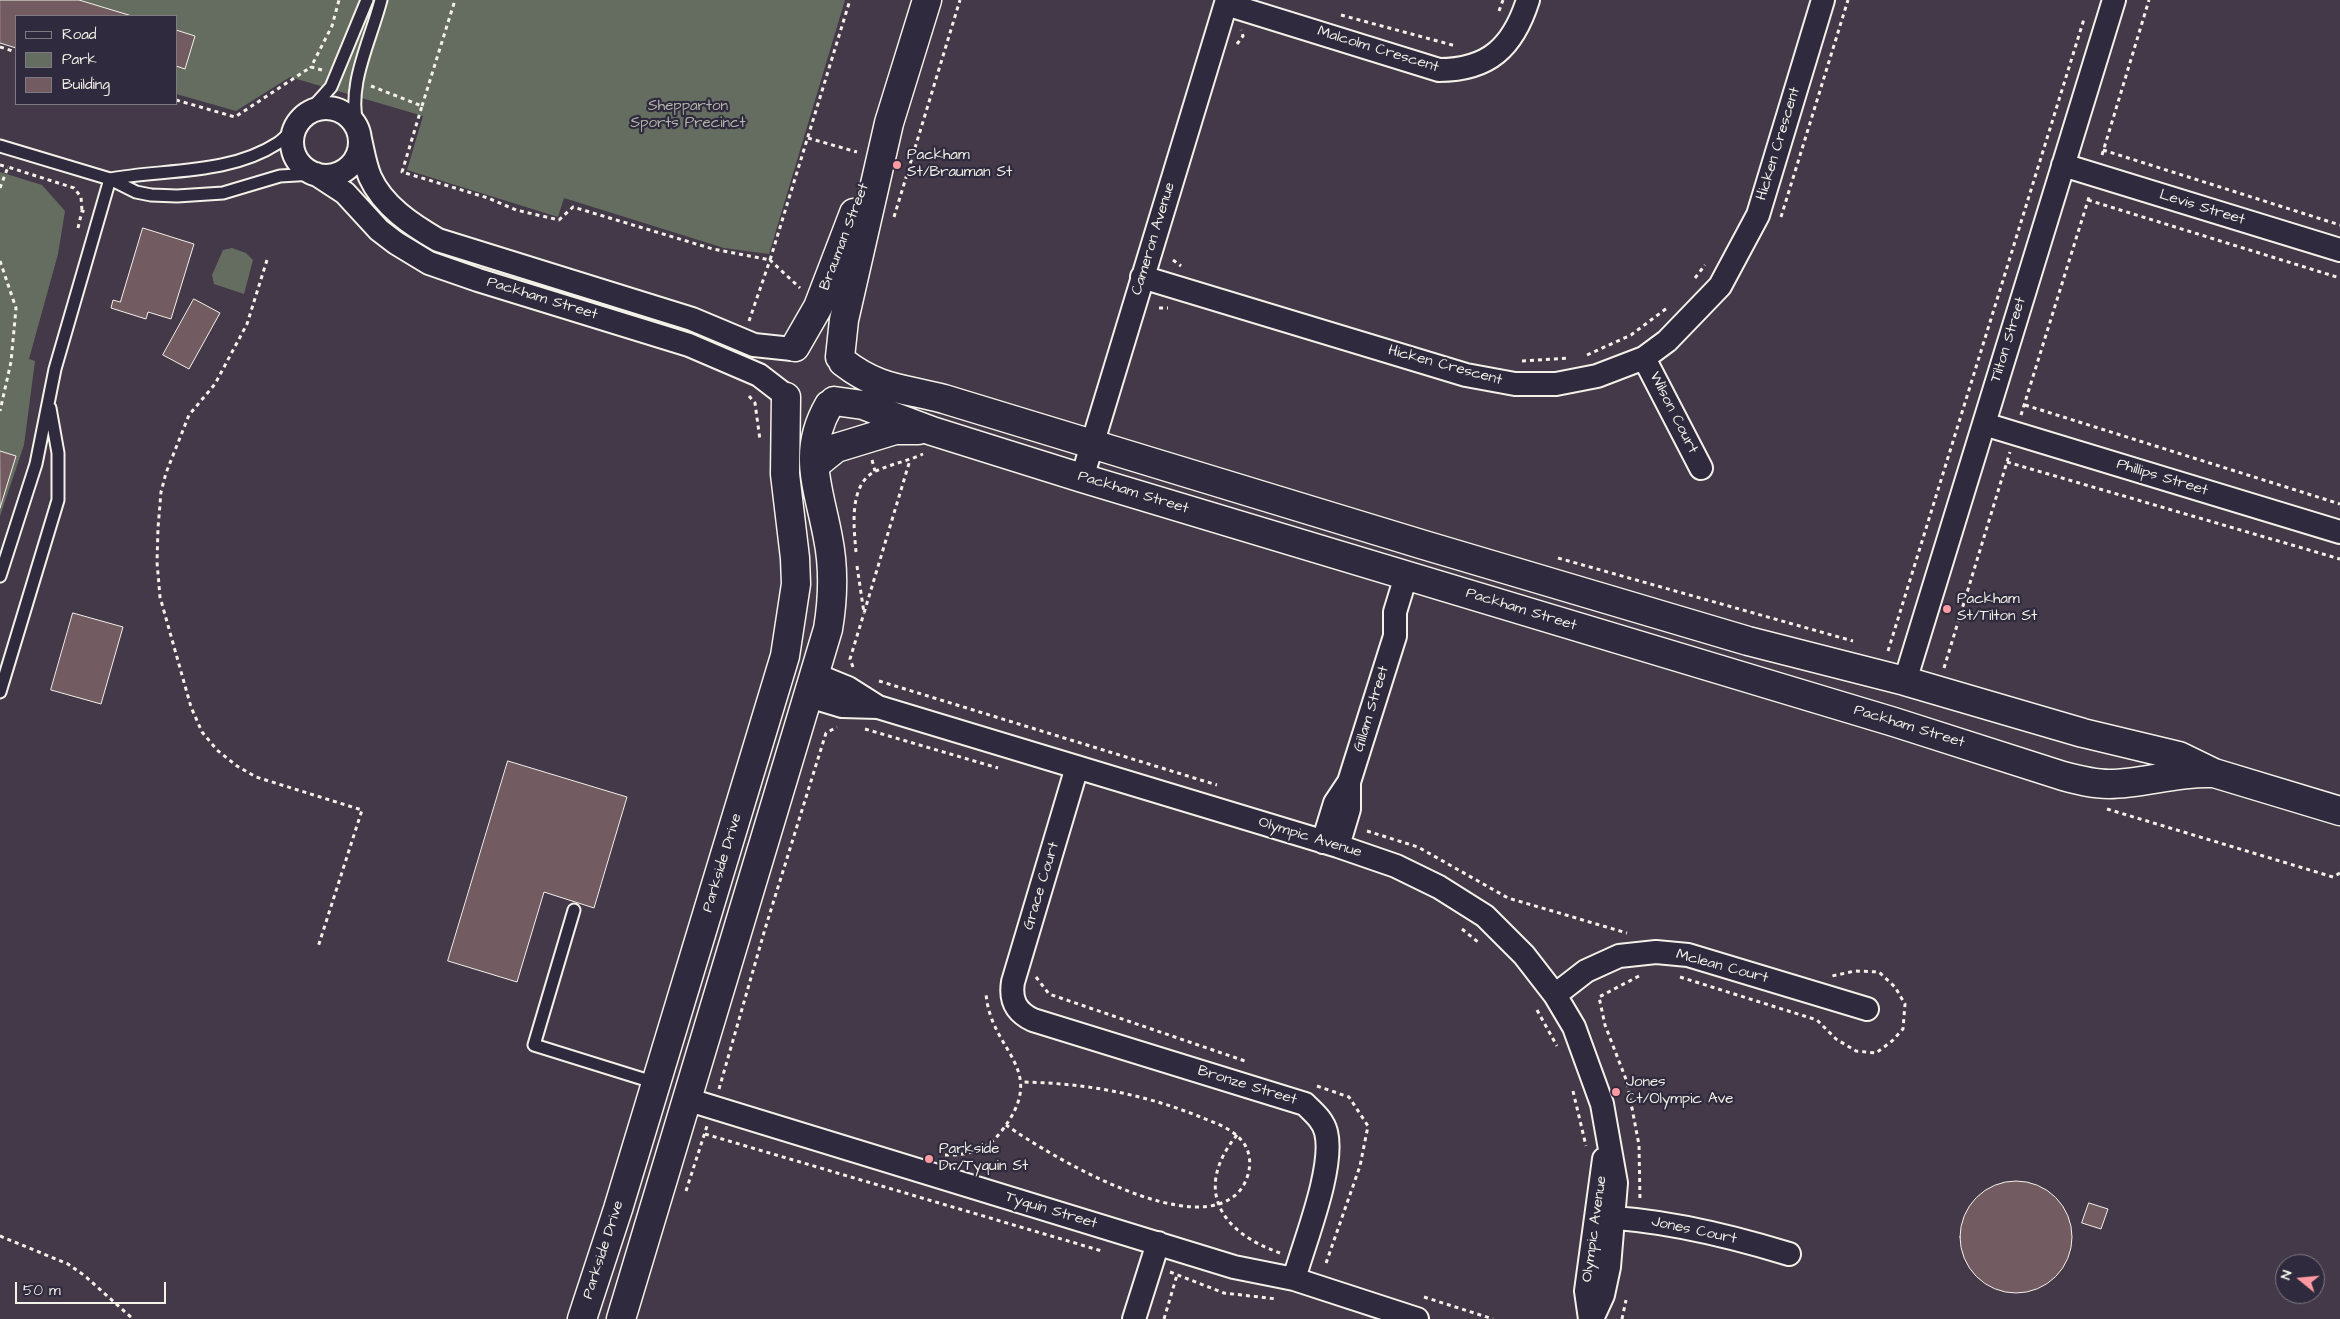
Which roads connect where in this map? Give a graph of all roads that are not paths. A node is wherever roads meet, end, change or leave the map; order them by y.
1 (367, 0) edge
2 (381, 0) edge
3 (927, 0) edge
4 (1528, 0) edge
5 (1823, 0) edge
6 (2114, 0) edge
7 (1227, 2) edge
8 (302, 119) junction
9 (359, 134) junction
10 (0, 146) edge
11 (2064, 165) junction
12 (315, 174) junction
13 (110, 180) junction
14 (853, 239) junction
15 (2340, 250) edge
16 (1142, 277) junction
17 (794, 348) junction
18 (1644, 358) junction
19 (842, 360) junction
20 (50, 391) junction
21 (786, 396) junction
22 (832, 403) junction
23 (1984, 424) junction
24 (932, 431) junction
25 (1092, 443) junction
26 (815, 465) junction
27 (1701, 468) dead end
28 (1082, 478) junction
29 (2340, 532) edge
30 (1424, 545) junction
31 (0, 576) edge
32 (1414, 577) junction
33 (1909, 670) junction
34 (780, 675) junction
35 (812, 685) junction
36 (0, 692) edge
37 (1894, 722) junction
38 (1077, 767) junction
39 (2214, 773) junction
40 (2340, 811) edge
41 (1330, 844) junction
42 (574, 910) dead end
43 (1555, 995) junction
44 (1015, 1006) joint
45 (1866, 1008) dead end
46 (655, 1086) junction
47 (686, 1099) junction
48 (618, 1209) junction
49 (1605, 1217) junction
50 (651, 1220) junction
51 (1158, 1243) junction
52 (1789, 1254) dead end
53 (1294, 1279) junction
54 (582, 1319) edge
55 (621, 1319) edge
56 (1134, 1319) edge
57 (1417, 1319) edge
58 (1591, 1319) edge

1 - 8 lane
2 - 9 lane
3 - 14 street, Brauman Street
4 - 7 street, Malcolm Crescent
5 - 18 street, Hicken Crescent
6 - 11 street, Tilton Street
7 - 16 street, Cameron Avenue
8 - 9 street
8 - 12 street, Packham Street
8 - 13 lane
9 - 12 street
9 - 17 street, Packham Street
10 - 13 lane
11 - 15 street, Levis Street
11 - 23 street, Tilton Street
12 - 13 lane
12 - 21 street, Packham Street
13 - 20 lane
14 - 17 street, Brauman Street
14 - 19 street, Brauman Street
16 - 18 street, Hicken Crescent
16 - 25 street, Cameron Avenue
17 - 19 street
17 - 21 street
18 - 27 street, Wilson Court
19 - 22 street
19 - 25 street, Packham Street
20 - 31 lane
20 - 36 lane
21 - 22 street
21 - 34 street, Parkside Drive
22 - 24 street, Packham Street
22 - 26 street
23 - 29 street, Phillips Street
23 - 33 street, Tilton Street
24 - 26 street
24 - 28 street, Packham Street
25 - 28 street, Cameron Avenue
25 - 30 street, Packham Street
26 - 35 street
28 - 32 street, Packham Street
30 - 32 street
30 - 33 street, Packham Street
32 - 37 street, Packham Street
32 - 41 street, Gillam Street
33 - 37 street
33 - 39 street, Packham Street
34 - 35 street
34 - 46 street, Parkside Drive
35 - 38 street, Olympic Avenue
35 - 47 street
37 - 39 street, Packham Street
38 - 41 street, Olympic Avenue
38 - 44 street, Grace Court
39 - 40 street, Packham Street
41 - 43 street, Olympic Avenue
42 - 46 lane
43 - 45 street, Mclean Court
43 - 49 street, Olympic Avenue
44 - 53 street, Bronze Street
46 - 47 street
46 - 48 street, Parkside Drive
47 - 50 street
47 - 51 street, Tyquin Street
48 - 50 street
48 - 54 street, Parkside Drive
49 - 52 street, Jones Court
49 - 58 street, Olympic Avenue
50 - 55 street
51 - 53 street, Tyquin Street
51 - 56 street
53 - 57 street, Tyquin Street

